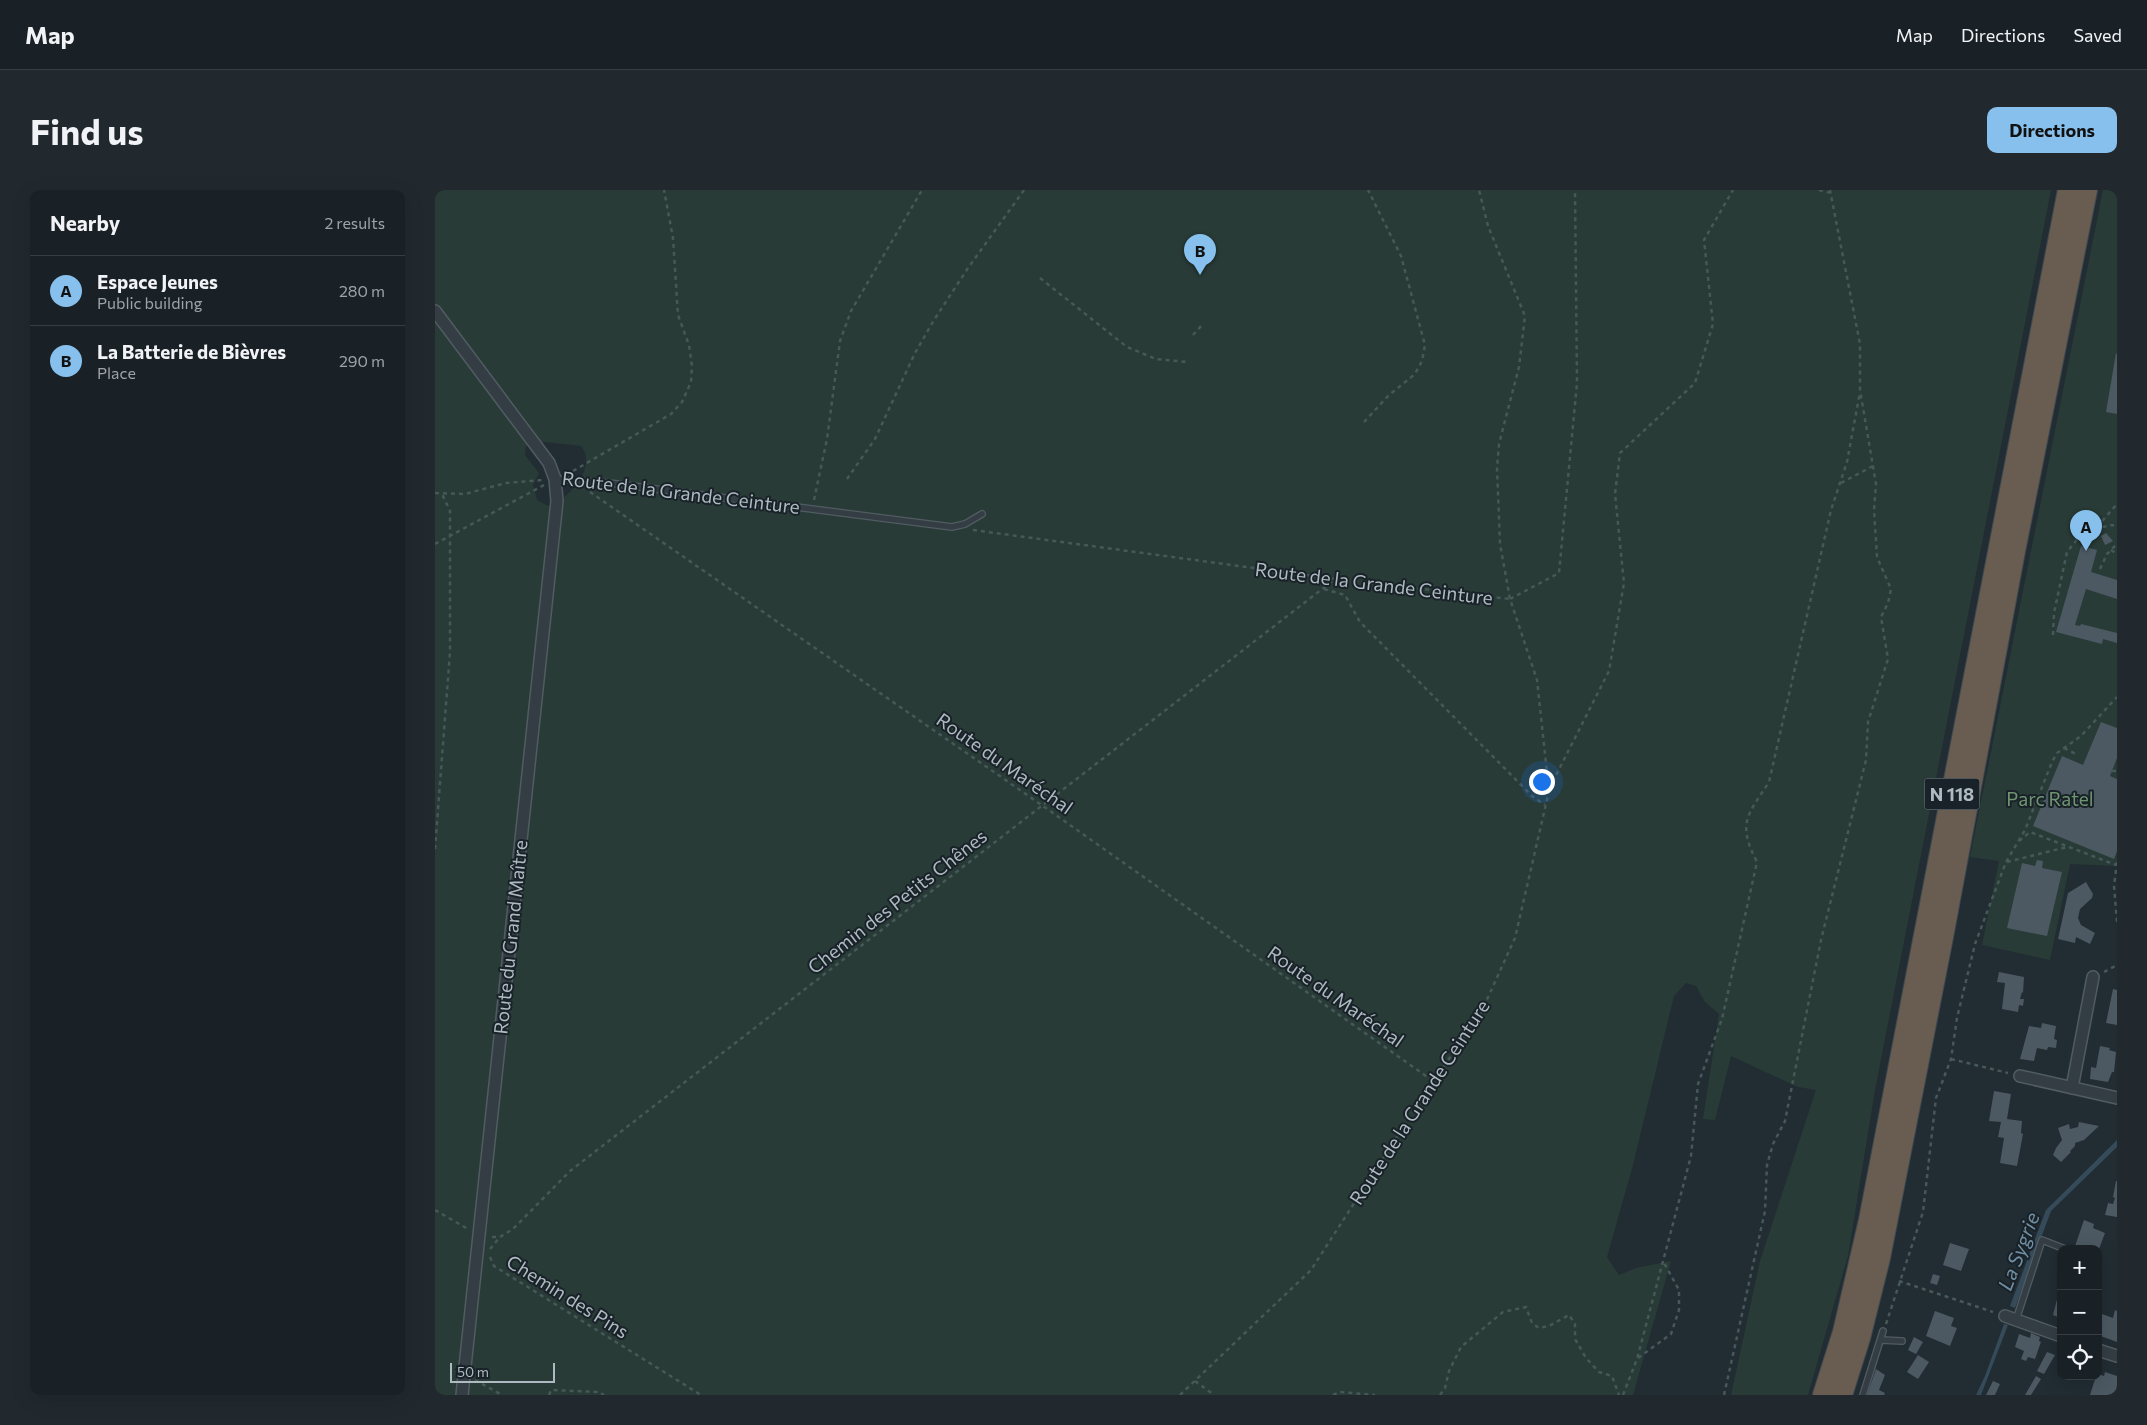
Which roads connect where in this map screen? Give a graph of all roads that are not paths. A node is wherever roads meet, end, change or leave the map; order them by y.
1 (2068, 190) edge
2 (2087, 190) edge
3 (435, 311) edge
4 (555, 479) junction
5 (982, 514) dead end
6 (2093, 977) dead end
7 (2020, 1076) road end
8 (2071, 1088) junction
9 (2117, 1098) edge
10 (2057, 1246) edge
11 (2011, 1318) joint
12 (1884, 1328) road end
13 (2058, 1335) edge
14 (1881, 1340) junction
15 (1901, 1341) dead end
16 (2102, 1351) edge
17 (2117, 1356) edge
18 (462, 1395) edge
19 (1823, 1395) edge
20 (1842, 1395) edge
21 (1863, 1395) edge

1 - 19 highway, N 118
2 - 20 highway, N 118
3 - 4 street, Route de la Grande Ceinture
4 - 5 lane, Route de la Grande Ceinture
4 - 18 street, Route du Grand Maître
6 - 8 street
7 - 8 street
8 - 9 street
10 - 11 lane
11 - 13 street
12 - 14 lane
14 - 15 lane
14 - 21 lane
16 - 17 street

